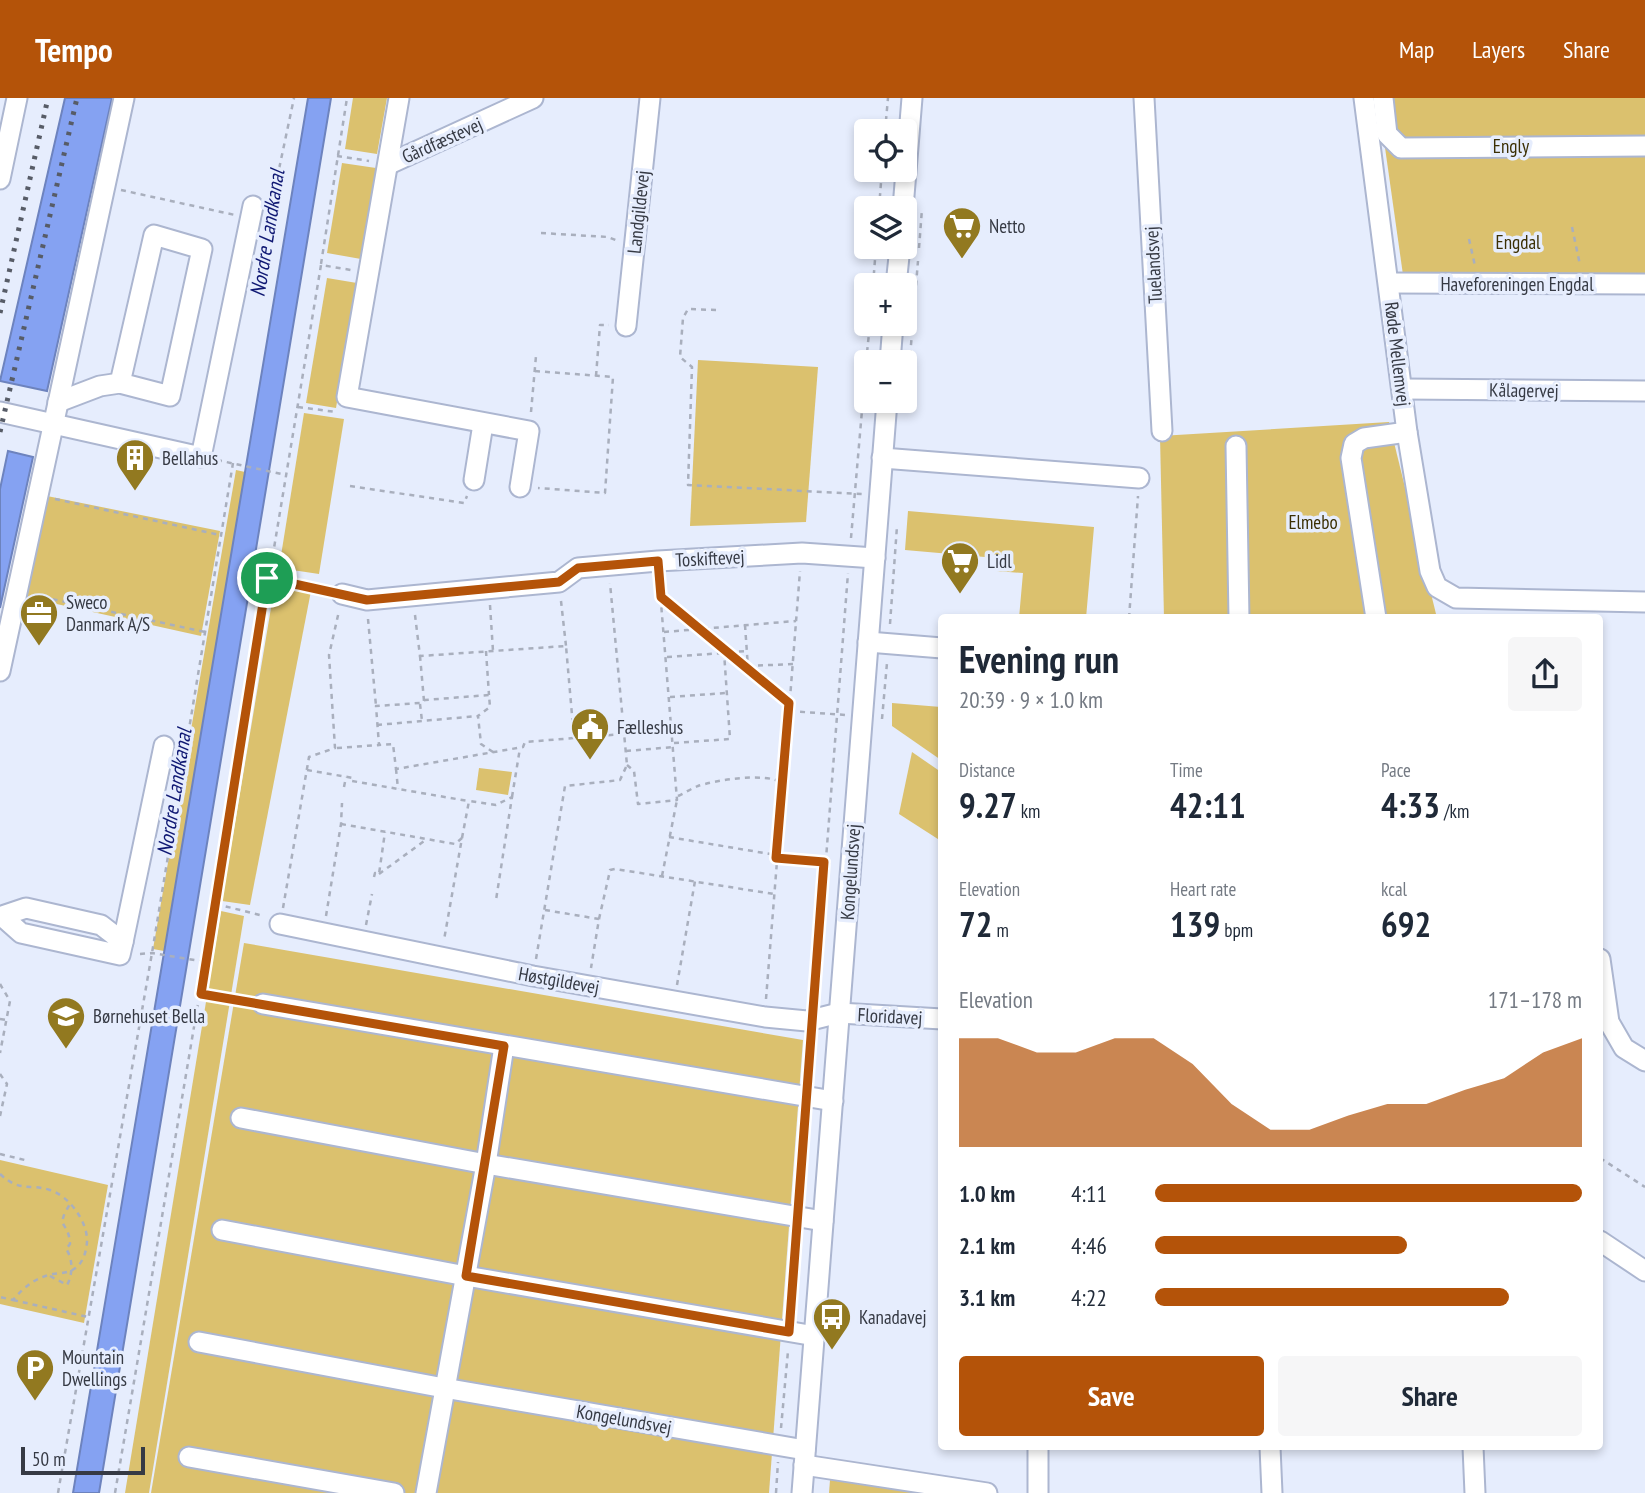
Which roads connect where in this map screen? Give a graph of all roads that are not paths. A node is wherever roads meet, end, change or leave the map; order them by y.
1 (15, 98) edge
2 (124, 98) edge
3 (399, 98) edge
4 (533, 98) edge
5 (650, 98) edge
6 (912, 98) edge
7 (1144, 98) edge
8 (1364, 98) edge
9 (1383, 98) edge
10 (1645, 146) edge
11 (389, 164) junction
12 (0, 179) edge
13 (904, 196) edge
14 (252, 212) road end
15 (1389, 284) junction
16 (1645, 284) edge
17 (626, 326) road end
18 (120, 383) junction
19 (1403, 389) junction
20 (1645, 391) edge
21 (58, 402) junction
22 (0, 412) edge
23 (886, 413) edge
24 (54, 424) junction
25 (483, 424) junction
26 (1162, 431) dead end
27 (1407, 432) junction
28 (1236, 446) dead end
29 (883, 458) junction
30 (1139, 478) road end
31 (474, 480) road end
32 (520, 487) road end
33 (875, 558) junction
34 (342, 594) road end
35 (1645, 602) edge
36 (1546, 610) edge
37 (1239, 614) edge
38 (1375, 614) edge
39 (868, 642) junction
40 (938, 648) edge
41 (0, 671) edge
42 (164, 746) dead end
43 (1, 916) edge
44 (280, 922) road end
45 (87, 934) dead end
46 (1603, 980) edge
47 (263, 1004) road end
48 (839, 1013) junction
49 (938, 1019) edge
50 (504, 1046) junction
51 (1645, 1061) edge
52 (833, 1101) junction
53 (241, 1118) dead end
54 (486, 1164) junction
55 (823, 1221) junction
56 (222, 1230) dead end
57 (1603, 1243) edge
58 (1645, 1271) edge
59 (466, 1276) junction
60 (815, 1336) junction
61 (199, 1342) dead end
62 (444, 1388) junction
63 (1038, 1450) edge
64 (1270, 1450) edge
65 (1473, 1450) edge
66 (189, 1457) dead end
67 (804, 1458) junction
68 (394, 1493) edge
69 (426, 1493) edge
70 (802, 1493) edge
71 (987, 1493) edge
72 (1038, 1493) edge
73 (1272, 1493) edge
74 (1475, 1493) edge

1 - 12 street
2 - 21 street
3 - 11 street
4 - 11 street, Gårdfæstevej
5 - 17 street, Landgildevej
6 - 13 street
7 - 26 street, Tuelandsvej
8 - 15 street, Røde Mellemvej
9 - 10 street
11 - 25 street
14 - 24 street
15 - 16 street, Haveforeningen Engdal
15 - 19 street, Røde Mellemvej
18 - 18 street
18 - 21 street
19 - 20 street, Kålagervej
19 - 27 street, Røde Mellemvej
21 - 24 street
22 - 24 street
23 - 29 street, Kongelundsvej
24 - 41 street
25 - 31 street
25 - 32 street
27 - 36 street, Røde Mellemvej
27 - 38 street
28 - 37 street
29 - 30 street
29 - 33 street, Kongelundsvej
33 - 34 street, Toskiftevej
33 - 39 street, Kongelundsvej
35 - 36 street
39 - 40 street
39 - 48 street, Kongelundsvej
42 - 43 street
43 - 45 street
44 - 48 street, Høstgildevej
46 - 51 street
47 - 50 street
48 - 49 street, Floridavej
48 - 52 street, Kongelundsvej
50 - 52 street
50 - 54 street
52 - 55 street, Kongelundsvej
53 - 54 street
54 - 55 street
54 - 59 street
55 - 60 street, Kongelundsvej
56 - 59 street
57 - 58 street
59 - 60 street
59 - 62 street
60 - 67 street, Kongelundsvej
61 - 62 street, Kongelundsvej
62 - 67 street, Kongelundsvej
62 - 69 street
63 - 72 street
64 - 73 street
65 - 74 street
66 - 68 street
67 - 70 street, Kongelundsvej
67 - 71 street

